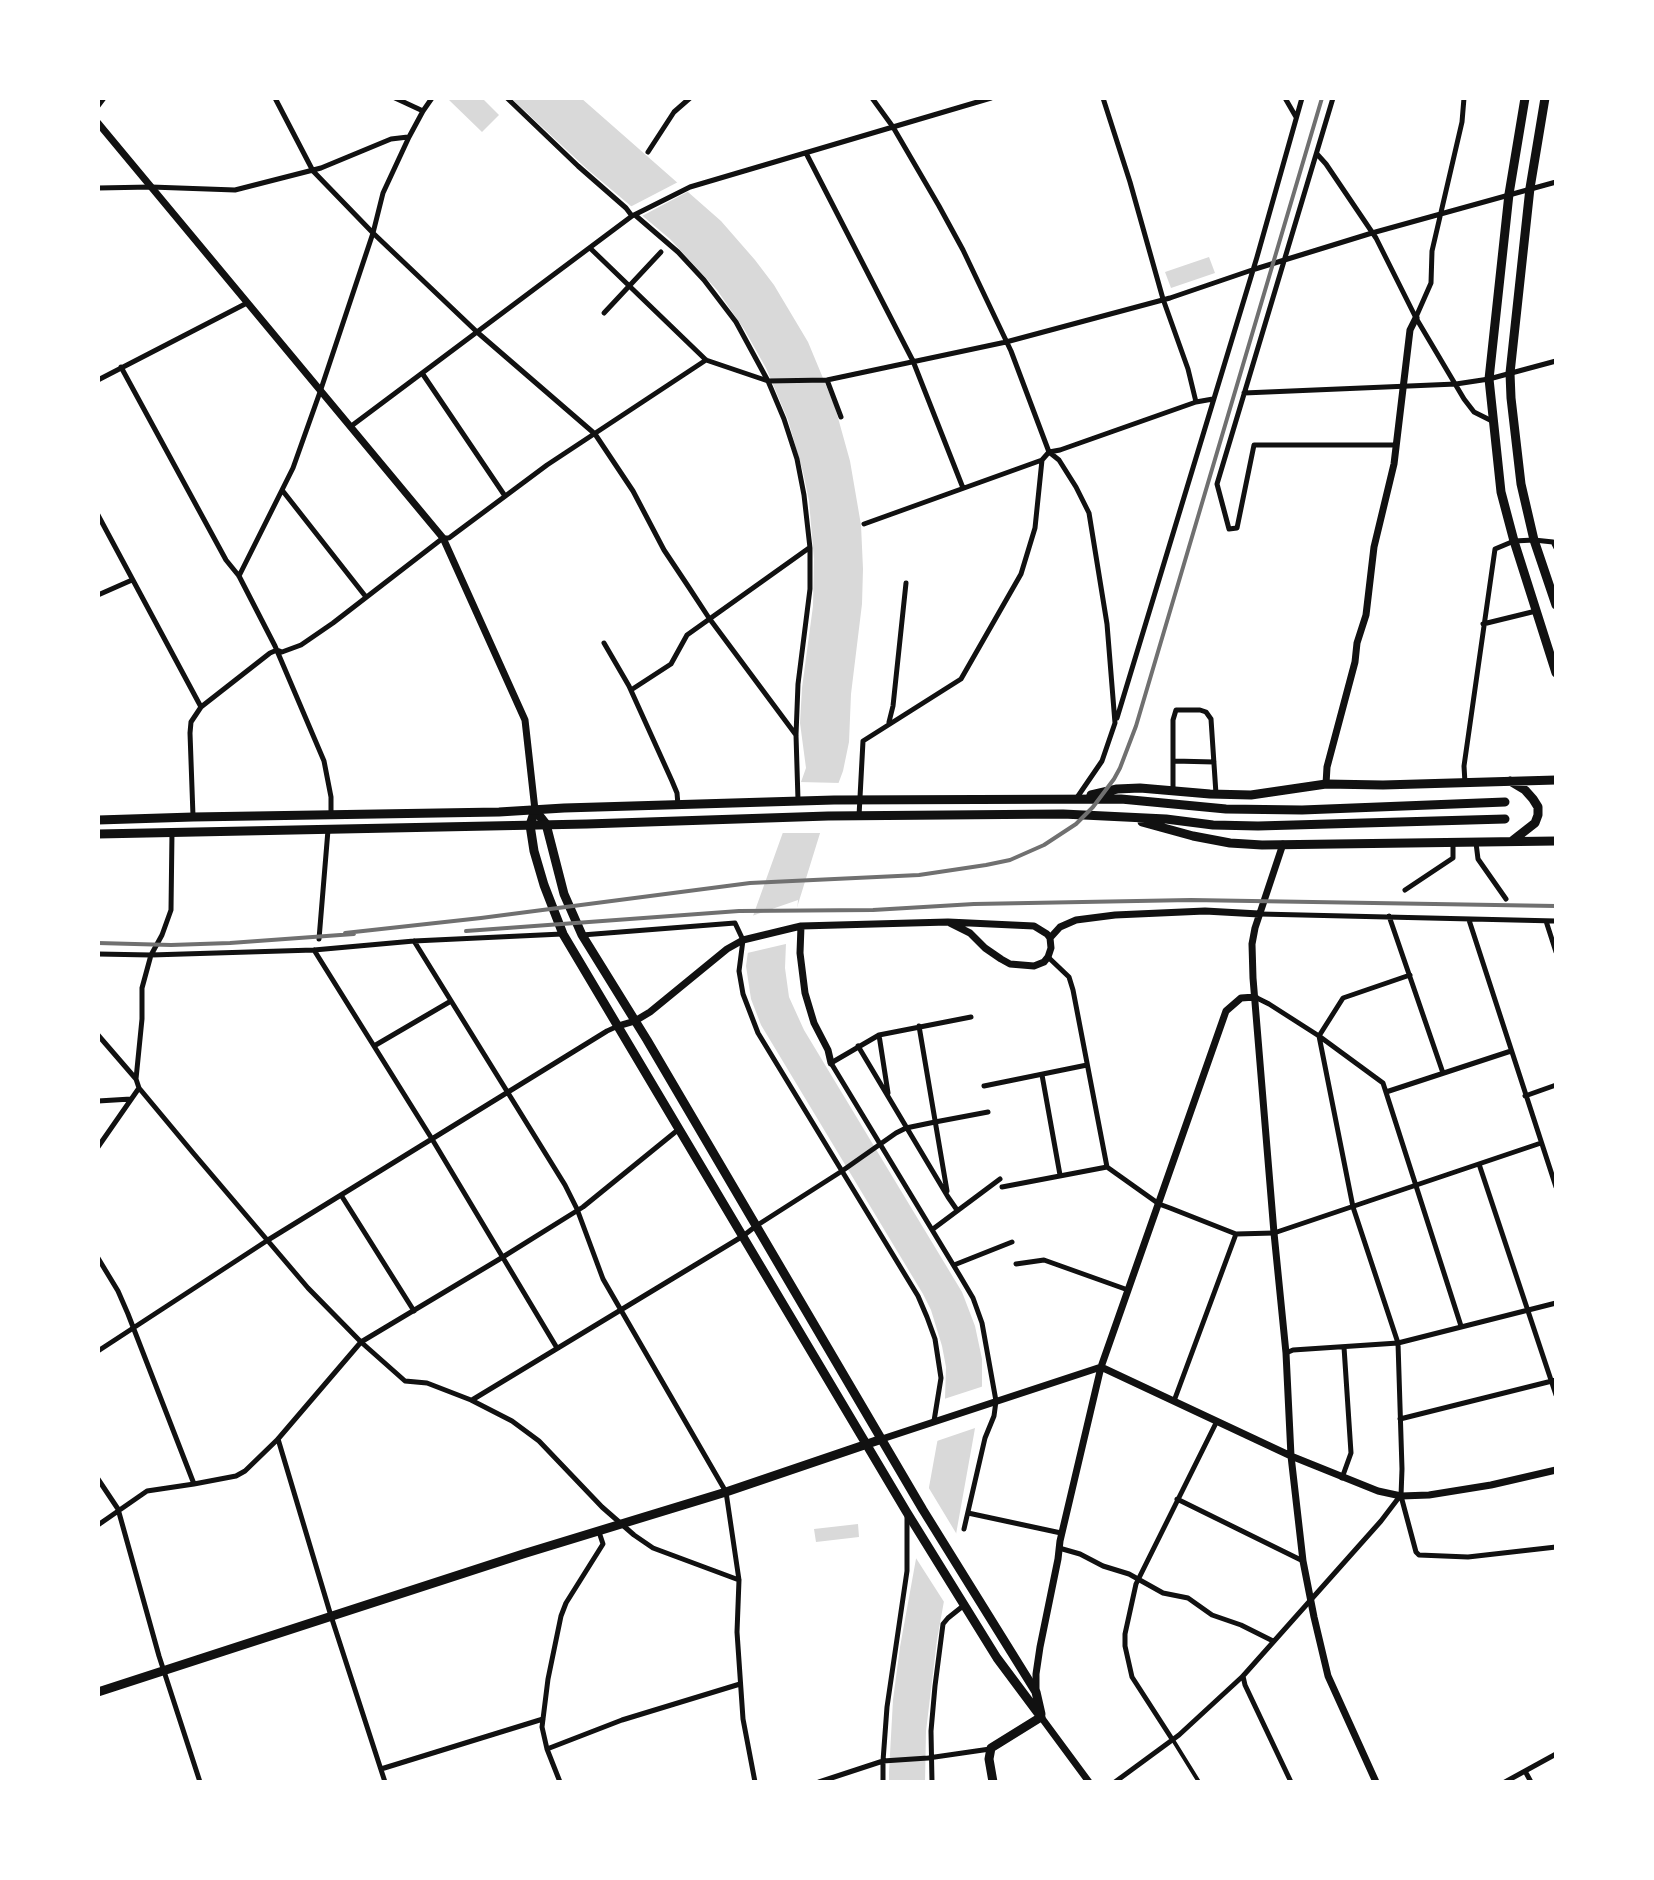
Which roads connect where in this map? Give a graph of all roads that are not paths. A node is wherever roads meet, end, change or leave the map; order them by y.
1 (104, 98) edge
2 (275, 98) edge
3 (395, 98) edge
4 (432, 98) edge
5 (507, 98) edge
6 (690, 98) edge
7 (872, 98) edge
8 (991, 98) edge
9 (1103, 98) edge
10 (1285, 98) edge
11 (1302, 98) edge
12 (1333, 98) edge
13 (1464, 98) edge
14 (1525, 98) edge
15 (1545, 98) edge
16 (98, 106) edge
17 (423, 111) junction
18 (1296, 118) junction
19 (98, 123) edge
20 (893, 127) junction
21 (409, 137) junction
22 (648, 152) dead end
23 (806, 153) junction
24 (1316, 154) junction
25 (313, 171) junction
26 (1556, 182) edge
27 (151, 187) junction
28 (98, 188) edge
29 (1530, 188) junction
30 (1509, 194) junction
31 (1442, 213) junction
32 (635, 215) junction
33 (373, 233) junction
34 (1372, 233) junction
35 (590, 248) junction
36 (661, 252) dead end
37 (1285, 260) junction
38 (1252, 270) junction
39 (630, 287) junction
40 (1163, 299) junction
41 (247, 303) junction
42 (604, 313) dead end
43 (1416, 318) junction
44 (477, 332) junction
45 (1006, 342) junction
46 (706, 360) junction
47 (913, 361) junction
48 (1556, 361) edge
49 (121, 367) junction
50 (422, 373) junction
51 (1510, 373) junction
52 (1489, 379) junction
53 (98, 380) edge
54 (826, 380) junction
55 (770, 381) junction
56 (1456, 384) junction
57 (1402, 387) junction
58 (320, 392) junction
59 (1244, 393) junction
60 (1213, 399) junction
61 (1196, 402) junction
62 (841, 417) dead end
63 (1492, 421) junction
64 (350, 427) junction
65 (595, 434) junction
66 (1396, 445) junction
67 (1049, 452) junction
68 (1042, 460) junction
69 (963, 488) junction
70 (282, 490) junction
71 (505, 496) junction
72 (98, 515) edge
73 (864, 524) dead end
74 (443, 538) junction
75 (1534, 540) junction
76 (1514, 541) junction
77 (810, 548) junction
78 (1556, 548) edge
79 (239, 576) junction
80 (132, 580) junction
81 (906, 583) dead end
82 (98, 595) edge
83 (366, 597) junction
84 (1556, 605) edge
85 (1537, 611) junction
86 (709, 618) junction
87 (1483, 624) junction
88 (604, 643) dead end
89 (277, 650) junction
90 (1556, 673) edge
91 (631, 690) junction
92 (201, 707) junction
93 (888, 723) junction
94 (1115, 723) junction
95 (796, 735) junction
96 (1174, 761) junction
97 (1214, 762) junction
98 (1556, 780) edge
99 (1510, 781) junction
100 (1465, 783) junction
101 (1326, 784) junction
102 (1173, 790) junction
103 (1216, 794) junction
104 (1076, 799) junction
105 (859, 800) junction
106 (795, 802) junction
107 (1505, 802) dead end
108 (678, 805) junction
109 (535, 810) junction
110 (331, 815) junction
111 (859, 816) junction
112 (193, 817) junction
113 (1127, 817) junction
114 (1505, 819) dead end
115 (98, 820) edge
116 (546, 824) junction
117 (530, 825) junction
118 (328, 829) junction
119 (172, 831) junction
120 (98, 834) edge
121 (1556, 841) edge
122 (1511, 842) junction
123 (1453, 843) junction
124 (1476, 843) junction
125 (1283, 844) junction
126 (1405, 890) dead end
127 (1506, 899) dead end
128 (1259, 914) junction
129 (1389, 916) junction
130 (1469, 920) junction
131 (1546, 921) junction
132 (1556, 921) edge
133 (948, 922) junction
134 (987, 924) junction
135 (798, 927) junction
136 (563, 934) junction
137 (582, 935) junction
138 (1050, 938) junction
139 (319, 939) dead end
140 (745, 939) junction
141 (414, 941) junction
142 (979, 941) junction
143 (314, 950) junction
144 (1556, 952) edge
145 (98, 954) edge
146 (151, 955) junction
147 (1048, 957) junction
148 (1410, 975) junction
149 (1255, 997) junction
150 (451, 1001) junction
151 (971, 1017) dead end
152 (635, 1021) junction
153 (618, 1026) junction
154 (919, 1026) junction
155 (98, 1035) edge
156 (879, 1035) junction
157 (1319, 1036) junction
158 (374, 1046) junction
159 (858, 1046) junction
160 (1511, 1051) junction
161 (831, 1063) junction
162 (1087, 1065) junction
163 (1443, 1073) junction
164 (1042, 1075) junction
165 (136, 1079) junction
166 (1556, 1085) edge
167 (984, 1086) dead end
168 (139, 1088) junction
169 (508, 1092) junction
170 (1386, 1092) junction
171 (1525, 1096) junction
172 (132, 1098) junction
173 (889, 1098) junction
174 (98, 1101) edge
175 (988, 1112) dead end
176 (935, 1122) junction
177 (906, 1128) junction
178 (679, 1129) junction
179 (432, 1139) junction
180 (1541, 1143) junction
181 (879, 1145) junction
182 (98, 1147) edge
183 (1479, 1164) junction
184 (1107, 1167) junction
185 (843, 1170) junction
186 (1060, 1175) junction
187 (1000, 1179) dead end
188 (1416, 1185) junction
189 (1002, 1187) dead end
190 (1556, 1187) edge
191 (341, 1195) junction
192 (948, 1197) junction
193 (1159, 1204) junction
194 (1353, 1207) junction
195 (577, 1209) junction
196 (957, 1210) junction
197 (756, 1226) junction
198 (933, 1229) junction
199 (1274, 1233) junction
200 (1236, 1234) junction
201 (743, 1236) junction
202 (268, 1240) junction
203 (1012, 1242) dead end
204 (504, 1256) junction
205 (98, 1258) edge
206 (1016, 1264) dead end
207 (954, 1265) junction
208 (1128, 1290) junction
209 (1556, 1303) edge
210 (620, 1309) junction
211 (1528, 1310) junction
212 (414, 1311) junction
213 (1461, 1326) junction
214 (134, 1328) junction
215 (361, 1342) junction
216 (1398, 1343) junction
217 (1344, 1347) junction
218 (557, 1348) junction
219 (98, 1351) edge
220 (1286, 1353) junction
221 (1101, 1367) junction
222 (1554, 1381) edge
223 (1556, 1395) edge
224 (471, 1400) junction
225 (996, 1401) junction
226 (1174, 1401) junction
227 (1400, 1419) junction
228 (1217, 1421) junction
229 (935, 1422) junction
230 (278, 1439) junction
231 (882, 1439) junction
232 (868, 1444) junction
233 (1291, 1456) junction
234 (1556, 1470) edge
235 (1342, 1478) junction
236 (98, 1479) edge
237 (194, 1484) junction
238 (726, 1492) junction
239 (1401, 1496) junction
240 (1177, 1499) junction
241 (118, 1509) junction
242 (906, 1511) junction
243 (968, 1513) junction
244 (621, 1523) junction
245 (98, 1525) edge
246 (964, 1529) dead end
247 (598, 1531) junction
248 (1061, 1533) junction
249 (1556, 1547) edge
250 (1058, 1548) junction
251 (1303, 1561) junction
252 (1138, 1578) junction
253 (739, 1580) junction
254 (1310, 1599) junction
255 (964, 1605) junction
256 (331, 1616) junction
257 (1273, 1641) junction
258 (164, 1670) junction
259 (1243, 1676) junction
260 (740, 1684) junction
261 (98, 1692) edge
262 (1036, 1692) junction
263 (1041, 1717) junction
264 (543, 1719) junction
265 (1172, 1739) junction
266 (991, 1748) junction
267 (547, 1749) junction
268 (1556, 1754) edge
269 (930, 1758) junction
270 (885, 1761) junction
271 (381, 1769) junction
272 (1525, 1771) junction
273 (200, 1782) edge
274 (385, 1782) edge
275 (560, 1782) edge
276 (755, 1782) edge
277 (819, 1782) edge
278 (883, 1782) edge
279 (932, 1782) edge
280 (993, 1782) edge
281 (1089, 1782) edge
282 (1115, 1782) edge
283 (1199, 1782) edge
284 (1291, 1782) edge
285 (1376, 1782) edge
286 (1505, 1782) edge
287 (1531, 1782) edge

1 - 16 street
2 - 25 street
3 - 17 street
4 - 17 street
5 - 32 street
6 - 22 street
7 - 20 street
8 - 20 street
9 - 40 street
10 - 18 street
11 - 18 street
12 - 24 street
13 - 31 street
14 - 30 main road
15 - 29 main road
17 - 21 street
18 - 38 street
19 - 27 street
20 - 23 street
20 - 45 street
21 - 25 street
21 - 33 street
23 - 32 street
23 - 47 street
24 - 34 street
24 - 37 street
25 - 27 street
25 - 33 street
26 - 29 street
27 - 28 street
27 - 41 street
29 - 30 street
29 - 51 main road
30 - 31 street
30 - 52 main road
31 - 34 street
31 - 43 street
32 - 35 street
32 - 55 street
33 - 44 street
33 - 58 street
34 - 37 street
34 - 43 street
35 - 39 street
35 - 44 street
36 - 39 street
37 - 38 street
37 - 59 street
38 - 40 street
38 - 60 street
39 - 42 street
39 - 46 street
40 - 45 street
40 - 61 street
41 - 49 street
41 - 58 street
43 - 56 street
43 - 57 street
44 - 50 street
44 - 65 street
45 - 47 street
45 - 67 street
46 - 55 street
46 - 65 street
47 - 54 street
47 - 69 street
48 - 51 street
49 - 53 street
49 - 79 street
50 - 64 street
50 - 71 street
51 - 52 street
51 - 75 main road
52 - 56 street
52 - 63 main road
54 - 55 street
54 - 62 street
55 - 77 street
56 - 57 street
56 - 63 street
57 - 59 street
57 - 66 street
58 - 64 street
58 - 70 street
59 - 66 street
60 - 61 street
60 - 94 street
61 - 67 street
63 - 76 main road
64 - 74 street
65 - 71 street
65 - 86 street
66 - 101 street
67 - 68 street
67 - 94 street
68 - 69 street
68 - 93 street
69 - 73 street
70 - 79 street
70 - 83 street
71 - 74 street
72 - 80 street
74 - 83 street
74 - 109 street
75 - 76 street
75 - 78 street
75 - 84 main road
76 - 85 main road
76 - 87 street
77 - 86 street
77 - 95 street
79 - 89 street
80 - 82 street
80 - 92 street
81 - 93 street
83 - 89 street
85 - 87 street
85 - 90 main road
86 - 91 street
86 - 95 street
87 - 100 street
88 - 91 street
89 - 92 street
89 - 110 street
91 - 108 street
92 - 112 street
93 - 105 street
94 - 104 street
95 - 106 street
96 - 97 street
96 - 97 street
96 - 102 street
97 - 103 street
98 - 99 main road
99 - 100 main road
99 - 122 main road
100 - 101 main road
101 - 103 main road
102 - 103 main road
102 - 104 main road
104 - 105 main road
104 - 107 main road
105 - 106 main road
105 - 111 street
106 - 108 main road
108 - 109 main road
109 - 110 main road
109 - 116 main road
109 - 117 main road
110 - 112 main road
111 - 113 main road
111 - 116 main road
112 - 115 main road
113 - 114 main road
113 - 125 main road
116 - 117 main road
116 - 137 main road
117 - 118 main road
117 - 136 main road
118 - 119 main road
118 - 139 street
119 - 120 main road
119 - 146 street
121 - 122 main road
122 - 124 main road
123 - 124 main road
123 - 125 main road
123 - 126 street
124 - 127 street
125 - 128 street
128 - 129 street
128 - 138 street
128 - 149 street
129 - 130 street
129 - 148 street
130 - 131 street
130 - 160 street
131 - 132 street
131 - 144 street
133 - 134 street
133 - 135 street
133 - 142 street
134 - 138 street
134 - 142 street
135 - 140 street
135 - 161 street
136 - 141 street
136 - 153 main road
137 - 140 street
137 - 152 main road
138 - 147 street
140 - 152 street
140 - 185 street
141 - 143 street
141 - 150 street
142 - 147 street
143 - 146 street
143 - 158 street
145 - 146 street
146 - 165 street
147 - 162 street
148 - 157 street
148 - 163 street
149 - 157 street
149 - 193 street
149 - 199 street
150 - 158 street
150 - 169 street
151 - 154 street
152 - 153 street
152 - 197 main road
153 - 169 street
153 - 178 main road
154 - 156 street
154 - 176 street
155 - 165 street
156 - 159 street
156 - 173 street
157 - 170 street
157 - 194 street
158 - 179 street
159 - 161 street
159 - 173 street
160 - 163 street
160 - 171 street
161 - 181 street
162 - 164 street
162 - 184 street
163 - 170 street
164 - 167 street
164 - 186 street
165 - 168 street
166 - 171 street
168 - 172 street
168 - 202 street
169 - 179 street
169 - 195 street
170 - 188 street
171 - 180 street
172 - 174 street
172 - 182 street
173 - 177 street
175 - 176 street
176 - 177 street
176 - 192 street
177 - 181 street
177 - 192 street
178 - 195 street
178 - 201 main road
179 - 191 street
179 - 204 street
180 - 183 street
180 - 190 street
181 - 185 street
181 - 198 street
183 - 188 street
183 - 211 street
184 - 186 street
184 - 193 street
185 - 197 street
185 - 229 street
186 - 189 street
187 - 196 street
188 - 194 street
188 - 213 street
191 - 202 street
191 - 212 street
192 - 196 street
193 - 200 street
193 - 208 street
194 - 199 street
194 - 216 street
195 - 204 street
195 - 210 street
196 - 198 street
197 - 201 street
197 - 231 main road
198 - 207 street
199 - 200 street
199 - 220 street
200 - 226 street
201 - 210 street
201 - 232 main road
202 - 214 street
202 - 215 street
203 - 207 street
204 - 212 street
204 - 218 street
205 - 214 street
206 - 208 street
207 - 225 street
208 - 221 street
209 - 211 street
210 - 218 street
210 - 238 street
211 - 213 street
211 - 222 street
212 - 215 street
213 - 216 street
214 - 219 street
214 - 237 street
215 - 224 street
215 - 230 street
216 - 217 street
216 - 227 street
217 - 220 street
217 - 235 street
218 - 224 street
220 - 233 street
221 - 225 street
221 - 226 street
221 - 248 street
222 - 223 street
222 - 227 street
224 - 244 street
225 - 229 street
225 - 243 street
226 - 228 street
227 - 239 street
228 - 233 street
228 - 240 street
229 - 231 street
230 - 237 street
230 - 256 street
231 - 232 main road
231 - 262 main road
232 - 238 main road
232 - 242 main road
233 - 235 street
233 - 251 street
234 - 239 street
235 - 239 street
236 - 241 street
237 - 241 street
238 - 244 main road
238 - 253 street
239 - 249 street
239 - 254 street
240 - 251 street
240 - 252 street
241 - 245 street
241 - 258 street
242 - 255 main road
242 - 270 street
243 - 246 street
243 - 248 street
244 - 247 main road
244 - 253 street
247 - 256 main road
247 - 264 street
248 - 250 street
250 - 252 street
250 - 262 street
251 - 254 street
252 - 257 street
252 - 265 street
253 - 260 street
254 - 257 street
254 - 285 street
255 - 263 main road
255 - 269 street
256 - 258 main road
256 - 271 street
257 - 259 street
258 - 261 main road
258 - 273 street
259 - 265 street
259 - 284 street
260 - 267 street
260 - 276 street
262 - 263 main road
263 - 266 main road
263 - 281 street
264 - 267 street
264 - 271 street
265 - 282 street
265 - 283 street
266 - 269 street
266 - 280 main road
267 - 275 street
268 - 272 street
269 - 270 street
269 - 279 street
270 - 277 street
270 - 278 street
271 - 274 street
272 - 286 street
272 - 287 street

